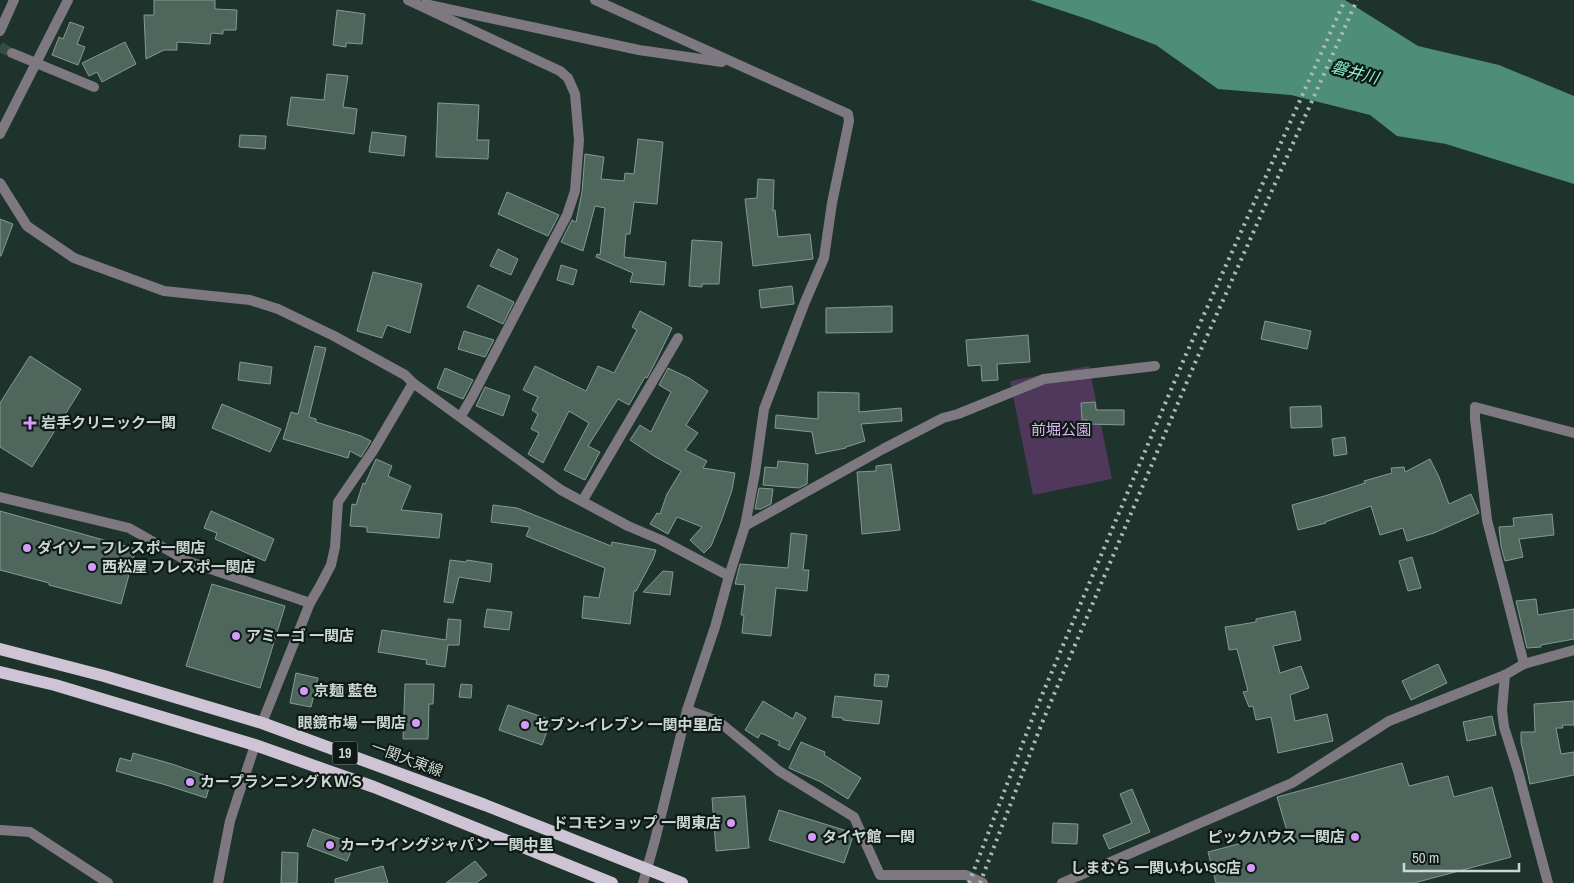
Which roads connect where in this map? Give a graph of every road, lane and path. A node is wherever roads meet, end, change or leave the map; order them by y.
1 (14, 0) edge
2 (68, 0) edge
3 (595, 0) edge
4 (410, 1) edge
5 (0, 31) edge
6 (12, 53) tunnel mouth
7 (37, 64) junction
8 (734, 64) junction
9 (94, 87) dead end
10 (0, 134) edge
11 (0, 183) edge
12 (678, 338) dead end
13 (1155, 366) dead end
14 (413, 383) junction
15 (461, 416) junction
16 (1574, 433) edge
17 (0, 497) edge
18 (583, 500) junction
19 (745, 526) junction
20 (729, 576) junction
21 (310, 603) junction
22 (0, 649) edge
23 (1574, 650) edge
24 (1524, 664) junction
25 (0, 672) edge
26 (1506, 675) junction
27 (686, 710) junction
28 (262, 723) junction
29 (255, 745) junction
30 (0, 830) edge
31 (646, 869) junction
32 (108, 883) edge
33 (218, 883) edge
34 (612, 883) edge
35 (643, 883) edge
36 (682, 883) edge
37 (983, 883) edge
38 (1062, 883) edge
39 (1548, 883) edge

1 - 5 street
2 - 7 street
3 - 8 street
4 - 8 street
4 - 15 street
6 - 7 street
7 - 9 street
7 - 10 street
8 - 19 street
11 - 14 street
12 - 18 street
13 - 19 street
14 - 15 street
14 - 21 street
15 - 18 street
16 - 24 street
17 - 21 street
18 - 20 street
19 - 20 street
20 - 27 street
21 - 28 street
22 - 28 main road, 一関大東線 / 19
23 - 24 street
24 - 26 street
25 - 29 main road, 19
26 - 38 street
26 - 39 street
27 - 31 street
27 - 37 street
28 - 31 main road, 一関大東線 / 19
29 - 33 street
29 - 34 main road, 19
30 - 32 street
31 - 35 street
31 - 36 main road, 一関大東線 / 19

